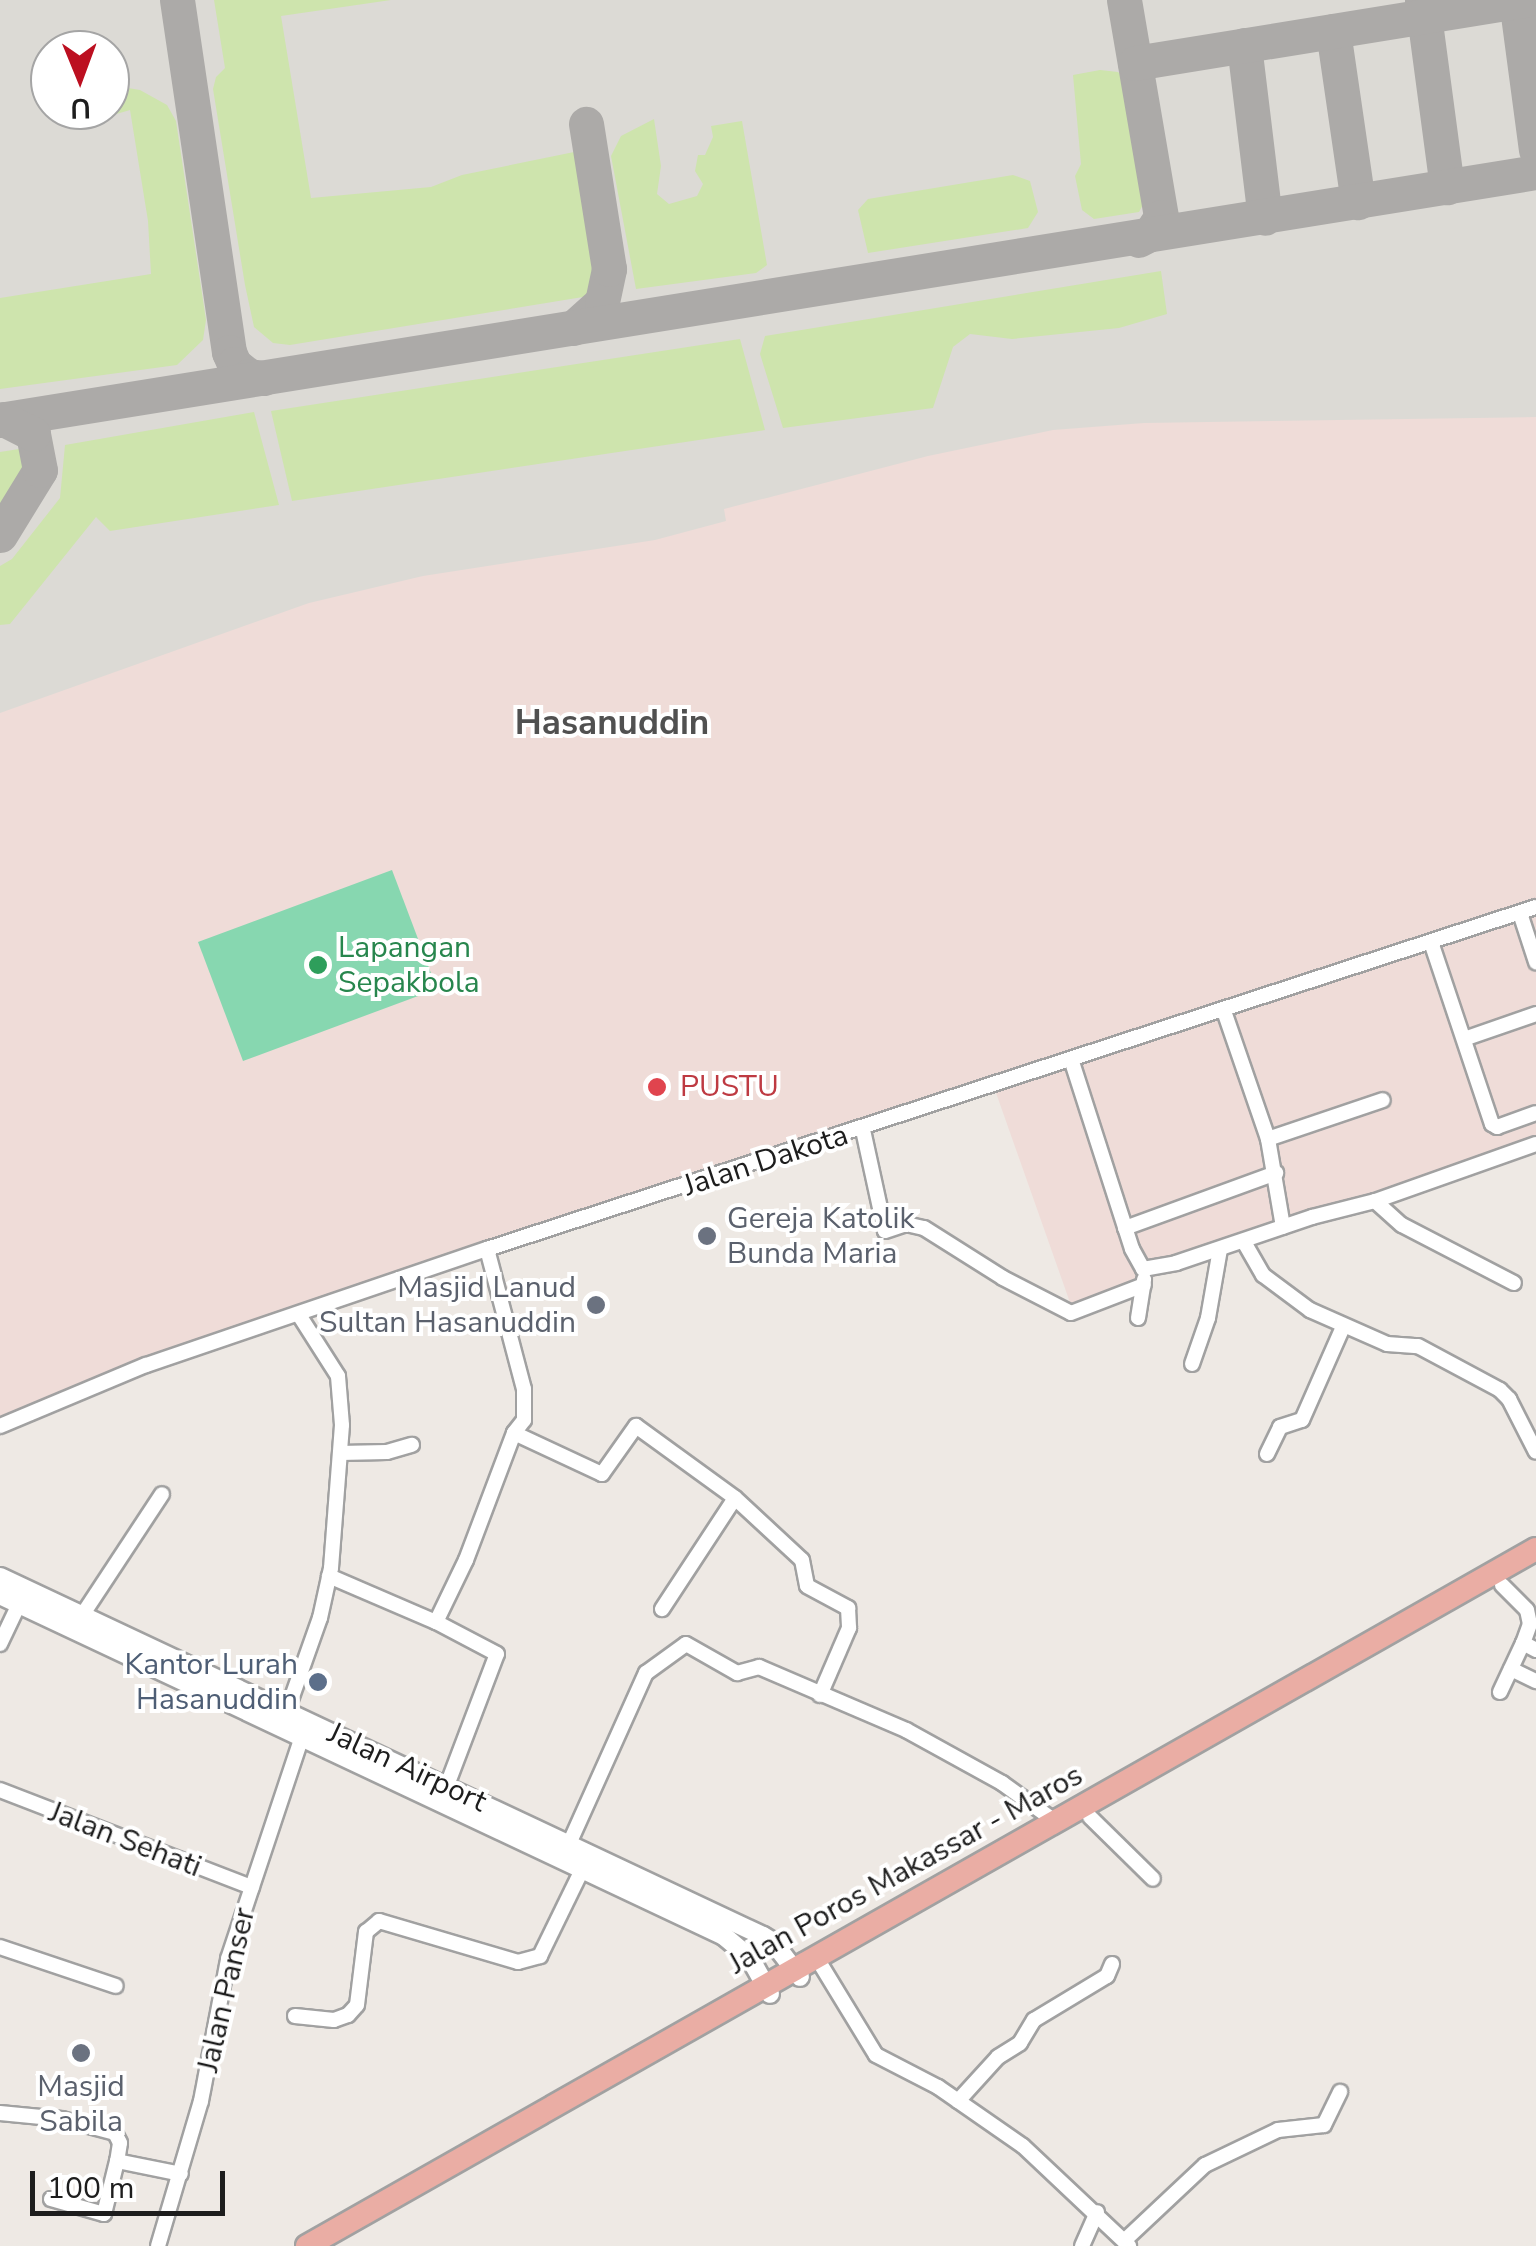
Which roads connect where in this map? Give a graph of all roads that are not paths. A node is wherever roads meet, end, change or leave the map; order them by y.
1 (1536, 908) edge
2 (1520, 912) junction
3 (1431, 942) junction
4 (1536, 962) edge
5 (1224, 1011) junction
6 (1536, 1014) edge
7 (1464, 1039) junction
8 (1072, 1062) junction
9 (1383, 1100) dead end
10 (1536, 1114) edge
11 (863, 1130) junction
12 (1268, 1139) junction
13 (1536, 1144) edge
14 (1276, 1173) junction
15 (1375, 1201) junction
16 (1284, 1227) junction
17 (1125, 1228) junction
18 (1244, 1242) junction
19 (487, 1249) junction
20 (1220, 1249) junction
21 (1142, 1268) junction
22 (1514, 1283) dead end
23 (1144, 1285) junction
24 (299, 1315) junction
25 (1138, 1318) dead end
26 (1343, 1327) junction
27 (1192, 1364) dead end
28 (0, 1426) edge
29 (514, 1434) junction
30 (412, 1445) dead end
31 (1536, 1452) edge
32 (340, 1453) junction
33 (1268, 1454) dead end
34 (162, 1494) dead end
35 (735, 1498) junction
36 (1535, 1557) edge
37 (330, 1576) junction
38 (0, 1577) edge
39 (1502, 1585) junction
40 (0, 1595) edge
41 (18, 1604) junction
42 (662, 1609) dead end
43 (81, 1616) junction
44 (436, 1622) junction
45 (103, 1637) junction
46 (0, 1644) edge
47 (1529, 1647) edge
48 (1511, 1669) junction
49 (1536, 1680) edge
50 (1500, 1692) dead end
51 (820, 1695) junction
52 (287, 1712) junction
53 (302, 1736) junction
54 (332, 1742) junction
55 (446, 1788) junction
56 (0, 1790) edge
57 (1090, 1818) junction
58 (1056, 1822) junction
59 (570, 1844) junction
60 (582, 1870) junction
61 (1152, 1879) dead end
62 (252, 1887) junction
63 (680, 1907) junction
64 (0, 1947) edge
65 (1112, 1964) dead end
66 (822, 1965) junction
67 (796, 1972) junction
68 (116, 1986) dead end
69 (768, 1989) junction
70 (295, 2016) dead end
71 (1340, 2092) dead end
72 (958, 2101) junction
73 (0, 2112) edge
74 (116, 2160) junction
75 (181, 2174) junction
76 (51, 2200) dead end
77 (1097, 2212) junction
78 (1126, 2243) edge
79 (158, 2246) edge
80 (307, 2246) edge
81 (332, 2246) edge
82 (1082, 2246) edge

1 - 2 street, Jalan Dakota
2 - 3 street, Jalan Dakota
2 - 4 street
3 - 5 street, Jalan Dakota
3 - 7 street
5 - 8 street, Jalan Dakota
5 - 12 street
6 - 7 street
7 - 10 street
8 - 11 street, Jalan Dakota
8 - 17 street
9 - 12 street
11 - 19 street, Jalan Dakota
11 - 23 street
12 - 14 street
13 - 15 street
14 - 16 street
14 - 17 street
15 - 16 street
15 - 22 street
16 - 18 street
17 - 21 street
18 - 20 street
18 - 26 street
19 - 24 street, Jalan Dakota
19 - 29 street
20 - 21 street
20 - 27 street
21 - 23 street
23 - 25 street
24 - 28 street, Jalan Dakota
24 - 32 street
26 - 31 street
26 - 33 street
29 - 35 street
29 - 44 street
30 - 32 street
32 - 37 street
34 - 43 street
35 - 42 street
35 - 51 street
36 - 39 highway, Jalan Poros Makassar - Maros
36 - 58 highway, Jalan Poros Makassar - Maros
37 - 44 street
37 - 52 street
38 - 43 street, Jalan Airport
39 - 47 street
39 - 57 highway, Jalan Poros Makassar - Maros
40 - 41 street, Jalan Airport
41 - 45 street, Jalan Airport
41 - 46 street
43 - 45 street, Jalan Airport
44 - 55 street
45 - 52 street, Jalan Airport
45 - 53 street, Jalan Airport
47 - 48 street
48 - 49 street
48 - 50 street
51 - 58 street
51 - 59 street
52 - 54 street, Jalan Airport
53 - 54 street, Jalan Airport
53 - 62 street, Jalan Panser
54 - 55 street, Jalan Airport
54 - 60 street, Jalan Airport
55 - 59 street, Jalan Airport
56 - 62 street, Jalan Sehati
57 - 61 street
57 - 66 highway, Jalan Poros Makassar - Maros
58 - 67 highway, Jalan Poros Makassar - Maros
59 - 63 street, Jalan Airport
60 - 63 street, Jalan Airport
60 - 70 street
62 - 75 street, Jalan Panser
63 - 67 street, Jalan Airport
63 - 69 street, Jalan Airport
64 - 68 street
65 - 72 street
66 - 67 highway, Jalan Poros Makassar - Maros
66 - 72 street
67 - 69 highway, Jalan Poros Makassar - Maros
69 - 80 highway, Jalan Poros Makassar - Maros
69 - 81 highway, Jalan Poros Makassar - Maros
71 - 78 street
72 - 77 street
73 - 74 street
74 - 75 street
74 - 76 street
75 - 79 street, Jalan Panser
77 - 78 street
77 - 82 street

